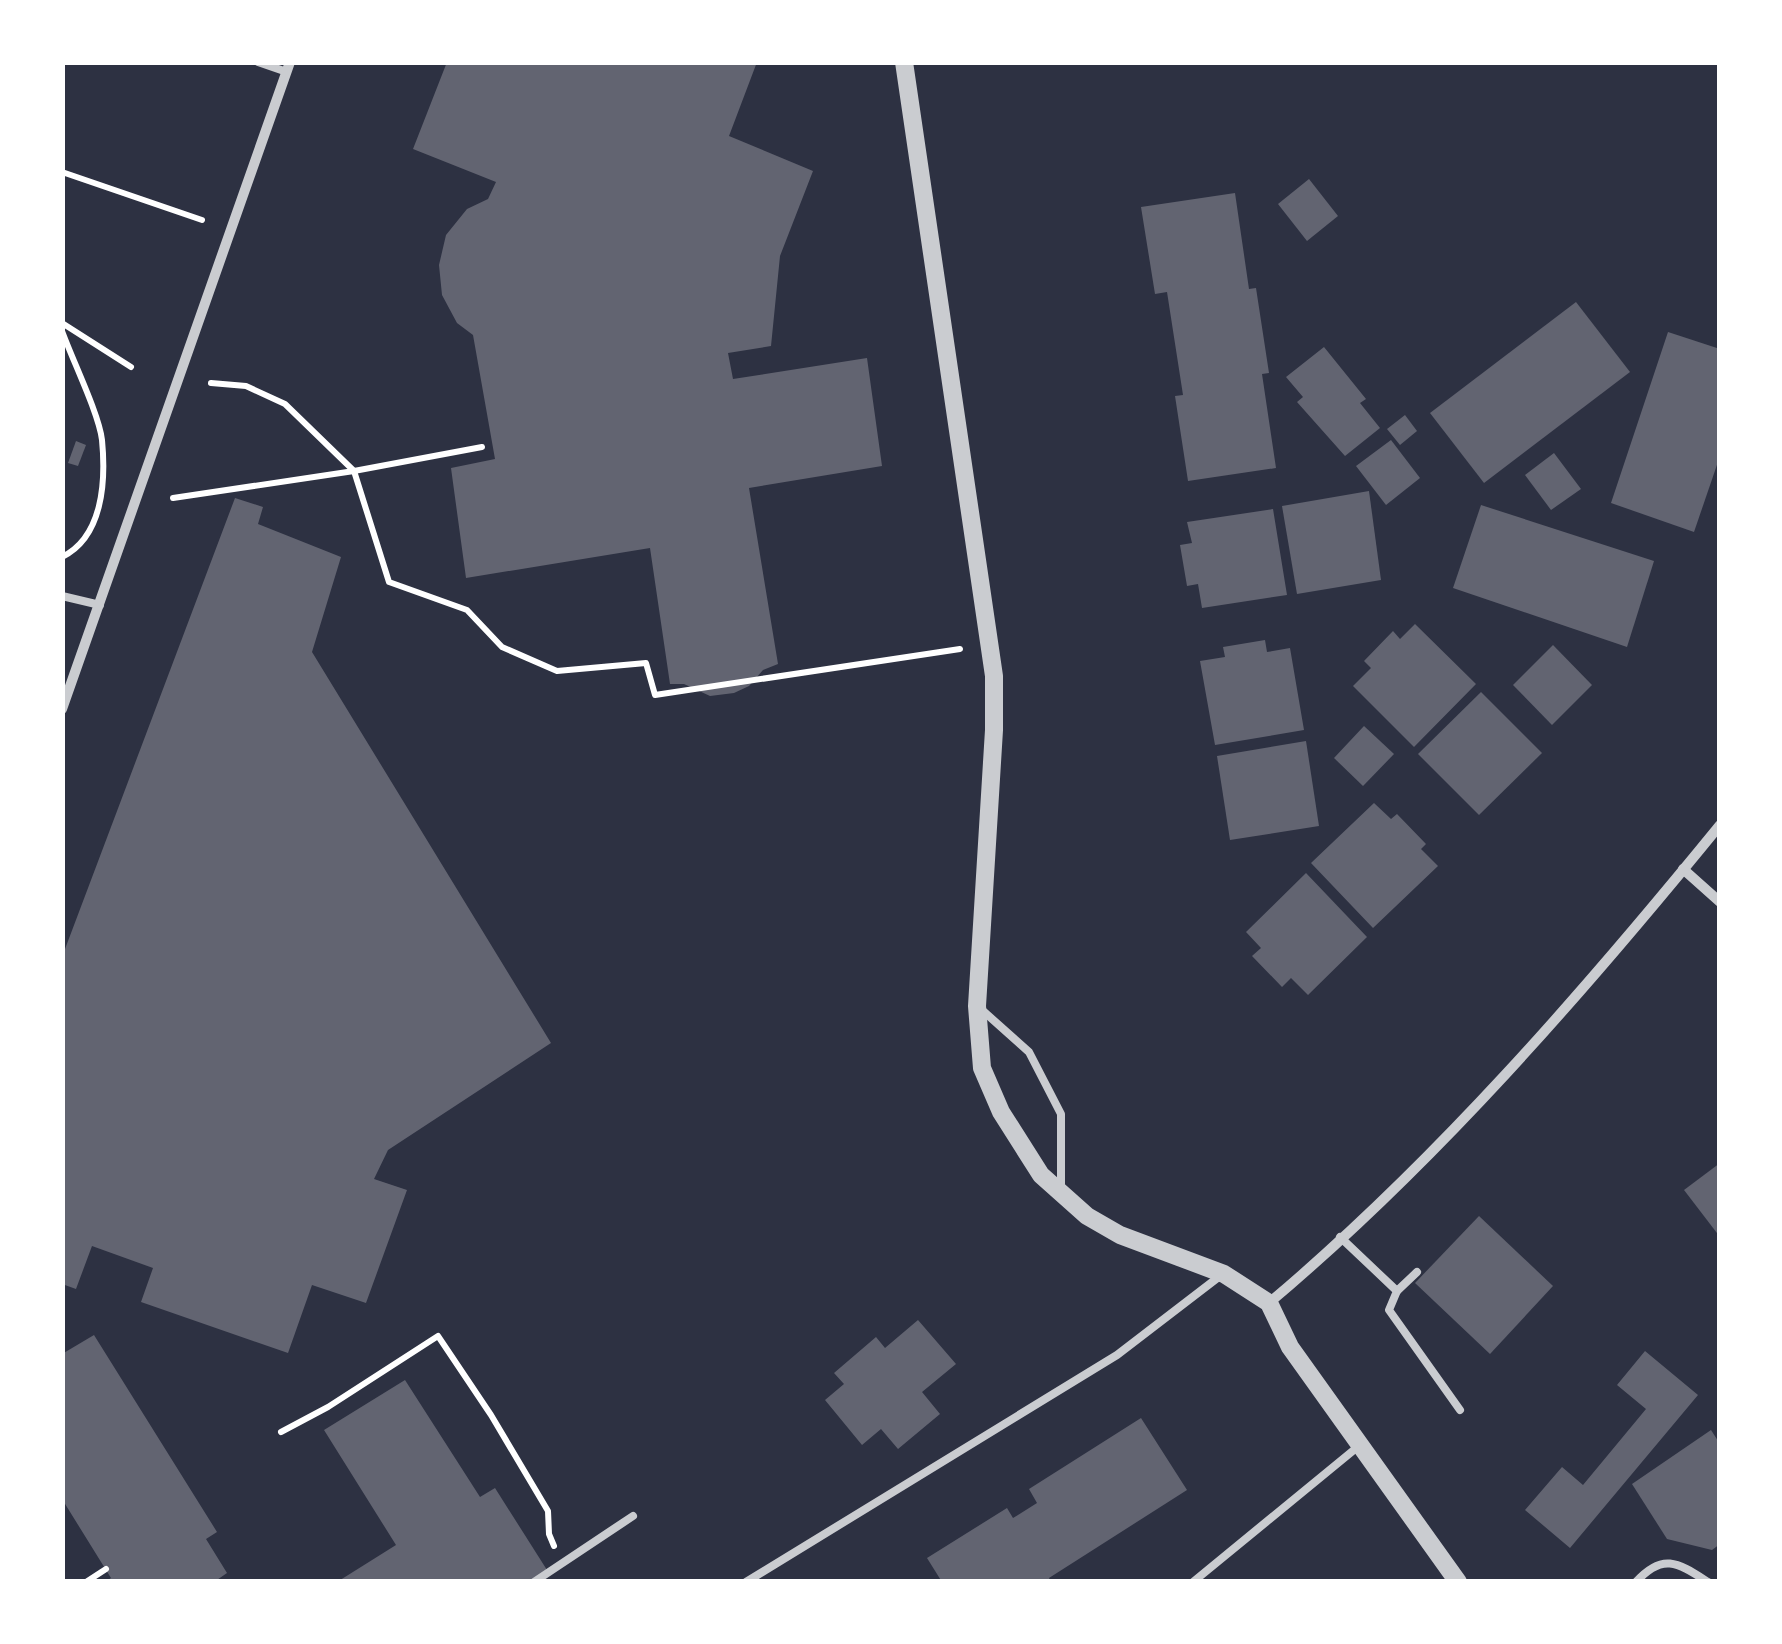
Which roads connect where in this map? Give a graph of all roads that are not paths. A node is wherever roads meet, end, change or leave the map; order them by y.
1 (258, 62) edge
2 (904, 62) edge
3 (288, 67) edge
4 (62, 596) edge
5 (100, 606) junction
6 (62, 710) edge
7 (1720, 824) edge
8 (1683, 869) junction
9 (1720, 902) edge
10 (977, 1006) junction
11 (1060, 1196) junction
12 (1340, 1237) junction
13 (1417, 1272) dead end
14 (1224, 1274) junction
15 (1396, 1291) junction
16 (1268, 1303) junction
17 (1460, 1410) dead end
18 (1360, 1444) junction
19 (633, 1516) dead end
20 (534, 1582) edge
21 (746, 1582) edge
22 (1194, 1582) edge
23 (1458, 1582) edge
24 (1636, 1582) edge
25 (1708, 1582) edge

1 - 3 lane
2 - 10 street
3 - 5 street
4 - 5 lane
5 - 6 street
7 - 8 street
8 - 9 street
8 - 12 street
10 - 11 street
10 - 11 lane
11 - 14 street
12 - 15 lane
12 - 16 street
13 - 15 lane
14 - 16 street
14 - 21 lane
15 - 17 lane
16 - 18 street
18 - 22 lane
18 - 23 street
19 - 20 lane
24 - 25 lane

